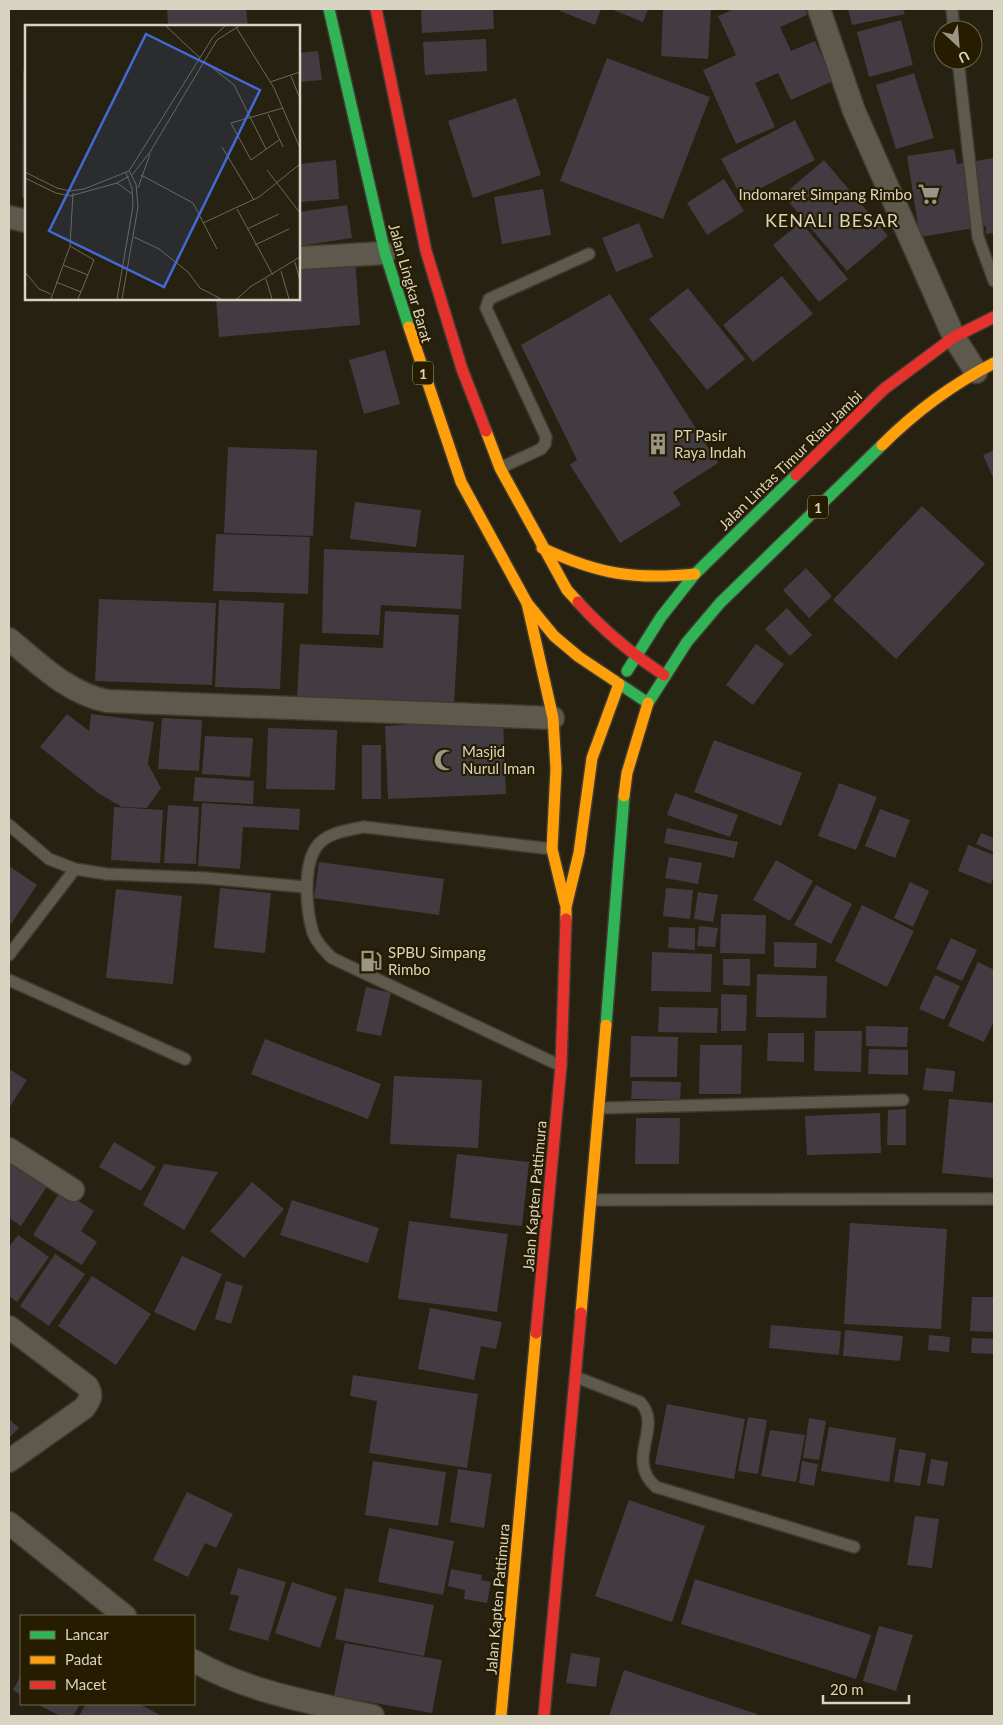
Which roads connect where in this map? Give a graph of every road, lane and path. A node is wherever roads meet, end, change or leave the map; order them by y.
1 (329, 9) edge
2 (376, 9) edge
3 (820, 9) edge
4 (959, 70) edge
5 (9, 217) edge
6 (25, 221) edge
7 (385, 253) junction
8 (590, 254) dead end
9 (300, 258) edge
10 (994, 281) edge
11 (994, 317) edge
12 (954, 337) junction
13 (985, 368) edge
14 (500, 468) junction
15 (542, 548) junction
16 (695, 574) junction
17 (527, 603) junction
18 (9, 639) edge
19 (635, 656) junction
20 (664, 674) junction
21 (619, 684) junction
22 (648, 703) junction
23 (553, 718) junction
24 (9, 825) edge
25 (566, 851) junction
26 (75, 869) junction
27 (305, 887) junction
28 (566, 907) junction
29 (9, 955) edge
30 (9, 980) edge
31 (185, 1058) dead end
32 (560, 1066) junction
33 (903, 1100) dead end
34 (600, 1108) junction
35 (9, 1149) edge
36 (73, 1190) dead end
37 (994, 1199) edge
38 (592, 1200) junction
39 (9, 1326) edge
40 (576, 1377) junction
41 (553, 1443) dead end
42 (570, 1448) junction
43 (9, 1461) edge
44 (9, 1523) edge
45 (854, 1547) dead end
46 (124, 1615) edge
47 (195, 1663) edge
48 (373, 1716) edge
49 (501, 1716) edge
50 (544, 1716) edge

1 - 7 main road, Jalan Lingkar Barat / 1
2 - 14 main road, Jalan Lingkar Barat
3 - 12 street
4 - 10 lane
5 - 6 street
7 - 9 street
7 - 17 main road, Jalan Lingkar Barat / 1
8 - 14 lane
11 - 12 main road, Jalan Lintas Timur Riau-Jambi
12 - 13 street
12 - 16 main road, Jalan Lintas Timur Riau-Jambi
13 - 20 main road, 1
14 - 15 main road, Jalan Lingkar Barat
15 - 16 main road
15 - 19 main road, Jalan Lingkar Barat
16 - 19 main road, Jalan Lintas Timur Riau-Jambi
17 - 21 main road, Jalan Lingkar Barat / 1
17 - 23 main road
18 - 23 street
19 - 20 main road, Jalan Lingkar Barat
19 - 21 main road, Jalan Lintas Timur Riau-Jambi
20 - 22 main road, 1
21 - 22 main road, 1
21 - 25 main road, Jalan Kapten Pattimura
22 - 34 main road
23 - 25 main road
24 - 26 lane
25 - 27 lane
25 - 28 main road
25 - 28 main road, Jalan Kapten Pattimura
26 - 27 lane
26 - 29 lane
27 - 32 lane
28 - 32 main road, Jalan Kapten Pattimura
30 - 31 lane
32 - 49 main road, Jalan Kapten Pattimura
33 - 34 lane
34 - 38 main road
35 - 36 street
37 - 38 lane
38 - 40 main road
39 - 43 street
40 - 42 main road
40 - 45 lane
41 - 42 main road
42 - 50 main road
44 - 46 street
47 - 48 street

